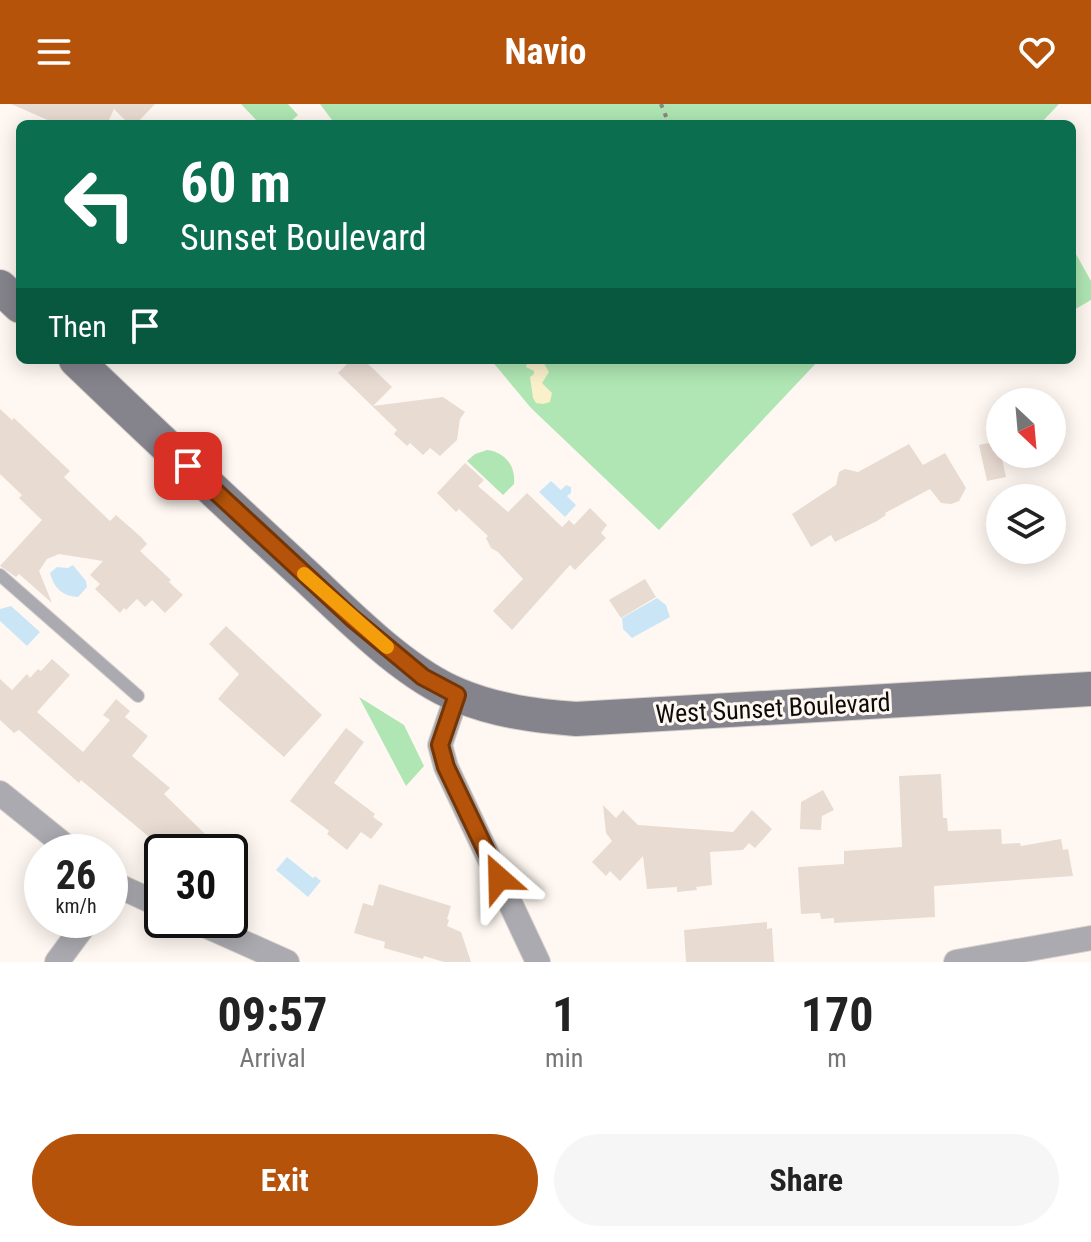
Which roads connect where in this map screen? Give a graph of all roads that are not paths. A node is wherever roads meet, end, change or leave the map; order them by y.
1 (0, 287) edge
2 (16, 302) edge
3 (80, 364) edge
4 (0, 575) edge
5 (1091, 689) edge
6 (457, 695) junction
7 (138, 696) dead end
8 (0, 793) edge
9 (51, 834) edge
10 (75, 938) edge
11 (233, 938) edge
12 (1091, 938) edge
13 (57, 962) edge
14 (287, 962) edge
15 (538, 962) edge
16 (956, 962) edge

1 - 2 main road
3 - 6 main road, West Sunset Boulevard
4 - 7 lane
5 - 6 main road, West Sunset Boulevard
6 - 15 street
8 - 9 street
10 - 13 street
11 - 14 street
12 - 16 street

